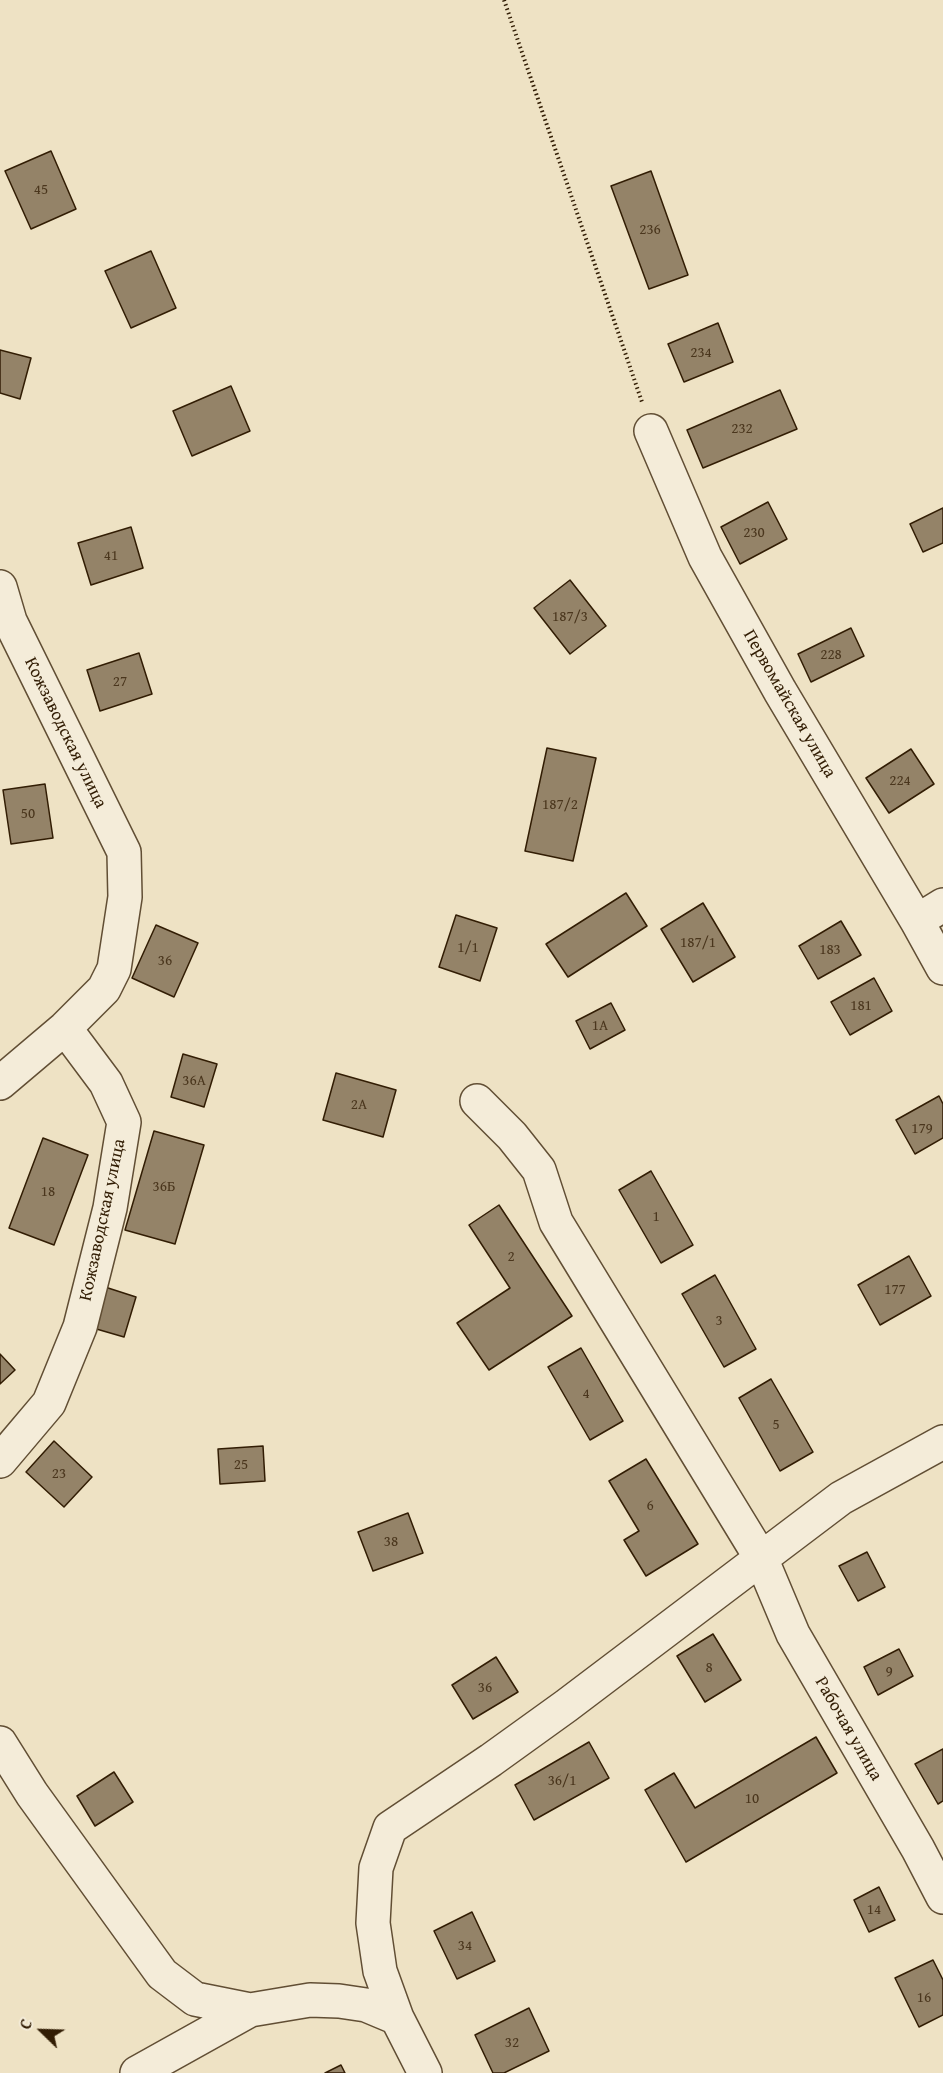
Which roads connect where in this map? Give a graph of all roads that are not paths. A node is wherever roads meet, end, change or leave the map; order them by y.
1 (651, 431) road end
2 (0, 587) edge
3 (930, 913) edge
4 (943, 968) edge
5 (65, 1028) junction
6 (0, 1083) edge
7 (477, 1101) dead end
8 (943, 1443) edge
9 (0, 1461) edge
10 (761, 1558) junction
11 (0, 1743) edge
12 (943, 1897) edge
13 (250, 2010) junction
14 (397, 2018) junction
15 (137, 2073) edge
16 (425, 2073) edge

1 - 3 street, Первомайская улица
2 - 5 street, Кожзаводская улица
3 - 4 street, Первомайская улица
5 - 6 street
5 - 9 street, Кожзаводская улица
7 - 10 street, Рабочая улица
8 - 10 street
10 - 12 street, Рабочая улица
10 - 14 street
11 - 13 street
13 - 14 street
13 - 15 street
14 - 16 street

